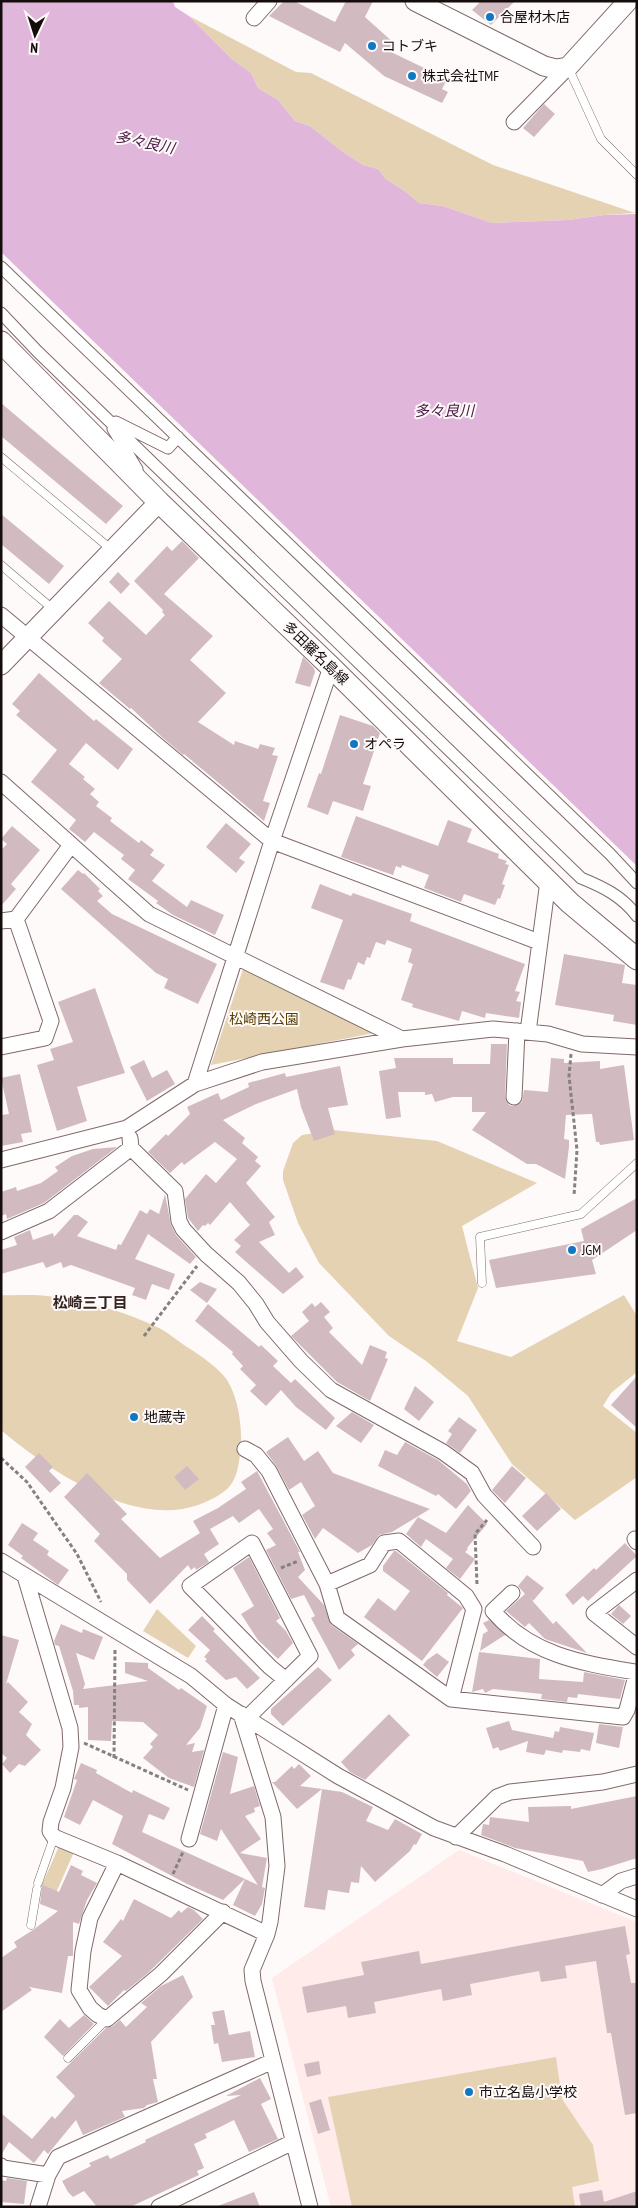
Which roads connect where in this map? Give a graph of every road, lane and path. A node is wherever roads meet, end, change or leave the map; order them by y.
1 (269, 1) edge
2 (416, 1) edge
3 (628, 1) edge
4 (254, 18) dead end
5 (568, 67) junction
6 (514, 122) dead end
7 (637, 175) edge
8 (1, 267) edge
9 (1, 313) edge
10 (1, 342) edge
11 (105, 416) junction
12 (178, 437) junction
13 (1, 457) edge
14 (155, 498) junction
15 (112, 550) junction
16 (1, 565) edge
17 (54, 610) junction
18 (1, 614) edge
19 (28, 637) junction
20 (1, 665) edge
21 (330, 667) junction
22 (1, 782) edge
23 (272, 841) junction
24 (71, 845) junction
25 (548, 881) junction
26 (637, 883) edge
27 (637, 916) edge
28 (9, 919) edge
29 (539, 942) junction
30 (236, 957) junction
31 (637, 958) edge
32 (522, 1031) junction
33 (402, 1039) junction
34 (572, 1041) junction
35 (1, 1047) edge
36 (637, 1047) edge
37 (195, 1084) junction
38 (514, 1097) dead end
39 (128, 1128) junction
40 (132, 1148) junction
41 (1, 1160) edge
42 (637, 1163) edge
43 (574, 1196) dead end
44 (1, 1232) edge
45 (206, 1254) junction
46 (482, 1283) dead end
47 (144, 1336) dead end
48 (245, 1449) dead end
49 (1, 1458) edge
50 (497, 1509) junction
51 (534, 1547) dead end
52 (312, 1554) junction
53 (1, 1561) edge
54 (268, 1574) junction
55 (25, 1576) junction
56 (637, 1580) edge
57 (327, 1584) junction
58 (477, 1587) dead end
59 (512, 1593) dead end
60 (102, 1604) dead end
61 (114, 1630) junction
62 (637, 1647) edge
63 (636, 1672) edge
64 (286, 1680) junction
65 (451, 1699) junction
66 (226, 1705) junction
67 (244, 1716) junction
68 (70, 1735) junction
69 (114, 1758) junction
70 (637, 1774) edge
71 (202, 1797) junction
72 (456, 1837) junction
73 (54, 1838) junction
74 (190, 1839) joint
75 (117, 1863) junction
76 (637, 1876) edge
77 (167, 1886) junction
78 (602, 1895) junction
79 (637, 1909) edge
80 (224, 1912) junction
81 (31, 1924) dead end
82 (267, 1934) junction
83 (107, 2019) junction
84 (68, 2058) dead end
85 (273, 2061) junction
86 (293, 2142) junction
87 (1, 2166) edge
88 (48, 2175) junction
89 (38, 2207) edge
90 (160, 2207) edge
91 (310, 2207) edge

1 - 4 street
2 - 5 street
3 - 5 street
5 - 6 street
5 - 7 lane
8 - 12 street
9 - 11 street
10 - 14 main road, 多田羅名島線
11 - 12 street
11 - 14 street
11 - 27 street
12 - 26 street
13 - 15 lane
14 - 15 street
14 - 21 main road, 多田羅名島線
15 - 17 street
16 - 17 lane
17 - 19 street
18 - 19 street
19 - 20 street
19 - 23 street
21 - 23 street
21 - 25 main road, 多田羅名島線
22 - 24 street
23 - 29 street
23 - 30 street
24 - 28 street
24 - 30 street
25 - 29 street
25 - 31 main road, 多田羅名島線
28 - 35 street
29 - 32 street
30 - 33 street
30 - 37 street
32 - 33 street
32 - 34 street
32 - 38 street
33 - 37 street
34 - 36 street
34 - 43 path
37 - 39 street
39 - 40 street
39 - 41 street
40 - 44 street
40 - 45 street
42 - 46 lane
45 - 47 path
45 - 50 street
48 - 52 street
49 - 60 path
50 - 51 street
50 - 58 path
52 - 54 path
52 - 57 street
53 - 55 street
54 - 64 street
54 - 64 street
55 - 61 street
55 - 68 street
56 - 62 street
57 - 65 street
57 - 65 street
59 - 63 street
61 - 66 street
61 - 69 path
63 - 65 street
64 - 67 street
66 - 67 street
66 - 71 street
67 - 72 street
67 - 82 street
68 - 69 path
68 - 73 street
69 - 71 path
70 - 72 street
71 - 74 street
72 - 78 street
73 - 75 street
73 - 81 lane
74 - 77 path
75 - 77 street
75 - 83 street
76 - 78 street
77 - 80 street
78 - 79 street
80 - 82 street
80 - 83 street
82 - 85 street
83 - 84 lane
85 - 86 street
85 - 88 street
86 - 90 street
86 - 91 street
87 - 88 street
88 - 89 street

